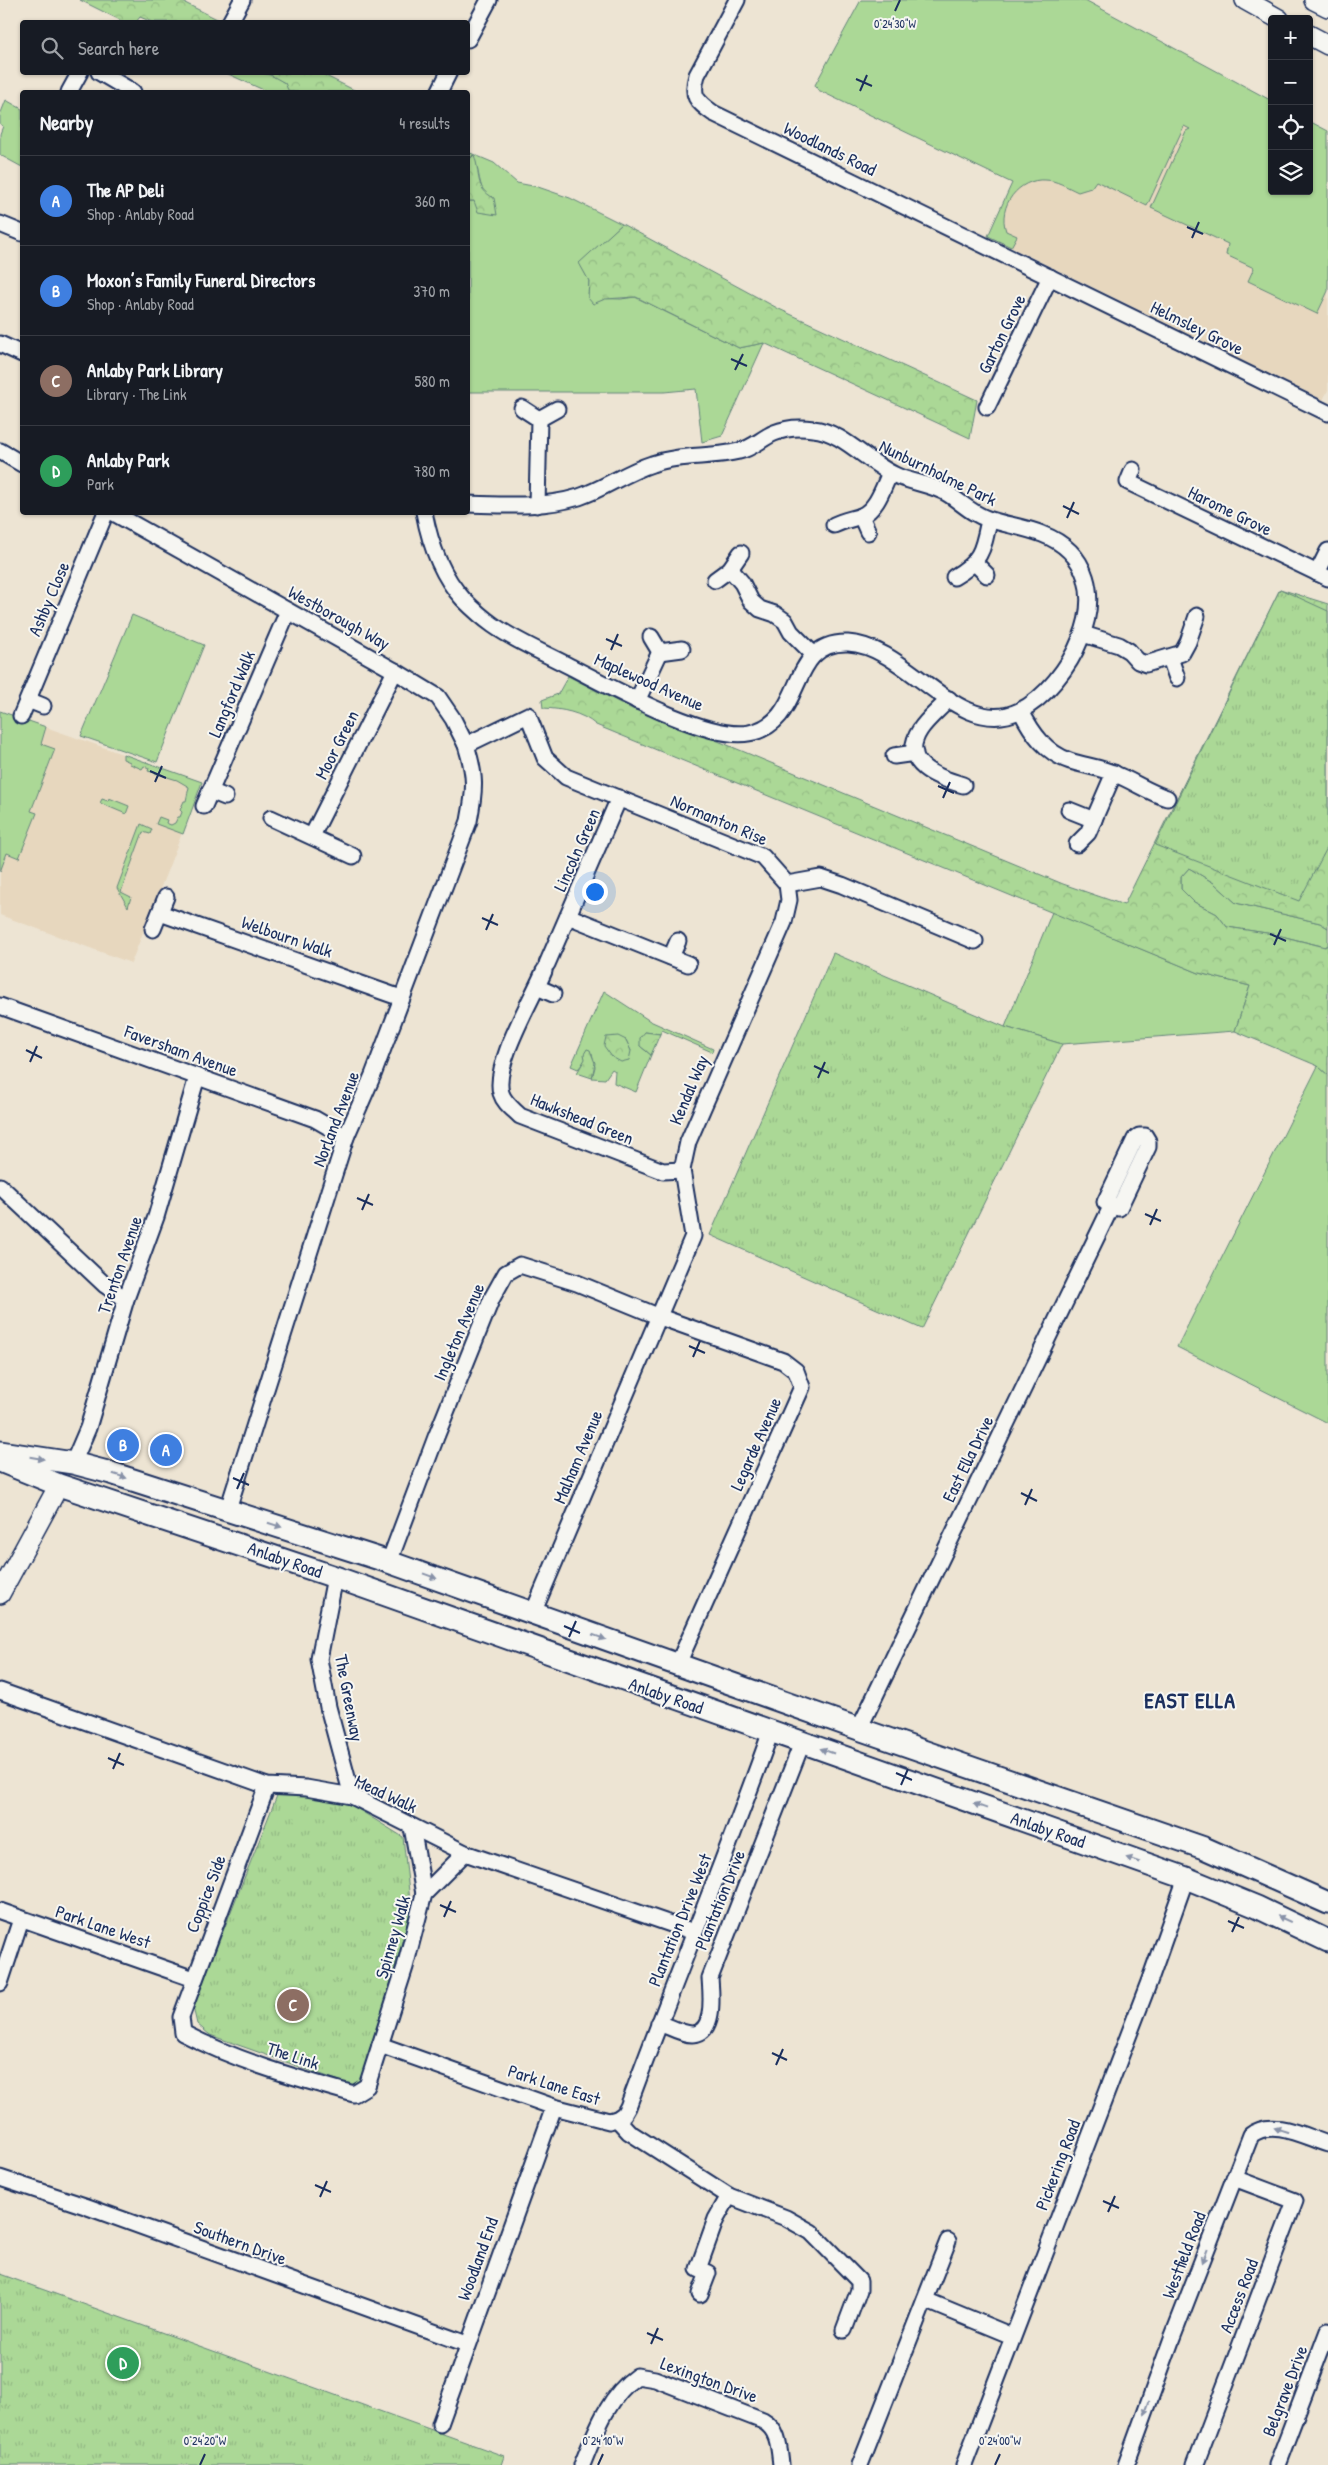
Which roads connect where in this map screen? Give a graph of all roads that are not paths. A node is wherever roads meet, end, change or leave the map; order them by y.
1 (242, 0) edge
2 (489, 0) edge
3 (737, 0) edge
4 (1245, 0) edge
5 (1314, 0) edge
6 (1328, 7) edge
7 (1272, 15) edge
8 (231, 20) edge
9 (470, 35) edge
10 (1313, 37) edge
11 (1328, 45) edge
12 (78, 75) edge
13 (104, 75) edge
14 (448, 75) edge
15 (70, 90) edge
16 (130, 90) edge
17 (440, 90) edge
18 (0, 224) edge
19 (20, 232) edge
20 (1050, 277) junction
21 (0, 344) edge
22 (20, 353) edge
23 (522, 408) dead end
24 (987, 408) dead end
25 (557, 409) dead end
26 (1328, 413) edge
27 (540, 419) junction
28 (0, 451) edge
29 (20, 463) edge
30 (1134, 470) dead end
31 (890, 473) junction
32 (470, 504) edge
33 (537, 505) junction
34 (105, 515) edge
35 (124, 515) edge
36 (424, 515) edge
37 (861, 516) junction
38 (137, 518) edge
39 (989, 520) junction
40 (834, 525) dead end
41 (868, 532) dead end
42 (1328, 551) edge
43 (741, 553) dead end
44 (975, 563) junction
45 (730, 569) junction
46 (987, 575) dead end
47 (1323, 575) edge
48 (954, 577) dead end
49 (715, 580) dead end
50 (288, 611) junction
51 (1196, 616) dead end
52 (1083, 634) junction
53 (651, 637) dead end
54 (682, 649) dead end
55 (660, 652) junction
56 (814, 655) junction
57 (1170, 658) junction
58 (1063, 669) joint
59 (396, 671) junction
60 (1178, 678) dead end
61 (949, 699) junction
62 (28, 700) junction
63 (637, 701) junction
64 (43, 706) dead end
65 (1021, 711) junction
66 (21, 716) dead end
67 (466, 745) junction
68 (915, 753) junction
69 (894, 756) dead end
70 (1114, 773) junction
71 (963, 785) dead end
72 (210, 791) junction
73 (225, 797) dead end
74 (619, 798) junction
75 (1167, 798) dead end
76 (204, 806) dead end
77 (1069, 810) dead end
78 (271, 818) dead end
79 (1094, 820) junction
80 (312, 836) junction
81 (1077, 844) dead end
82 (353, 856) dead end
83 (787, 884) junction
84 (166, 897) dead end
85 (160, 913) junction
86 (568, 916) junction
87 (153, 929) dead end
88 (678, 941) dead end
89 (975, 941) dead end
90 (672, 957) junction
91 (688, 964) dead end
92 (545, 967) joint
93 (537, 987) junction
94 (553, 994) dead end
95 (401, 998) junction
96 (0, 1006) edge
97 (197, 1077) junction
98 (346, 1137) junction
99 (682, 1170) junction
100 (0, 1186) edge
101 (1112, 1205) dead end
102 (126, 1299) junction
103 (660, 1317) junction
104 (0, 1452) edge
105 (0, 1461) edge
106 (73, 1463) junction
107 (59, 1485) junction
108 (228, 1509) junction
109 (389, 1562) junction
110 (335, 1577) junction
111 (0, 1594) edge
112 (534, 1613) junction
113 (677, 1666) junction
114 (0, 1691) edge
115 (859, 1729) junction
116 (771, 1731) junction
117 (802, 1743) junction
118 (267, 1786) junction
119 (352, 1796) junction
120 (412, 1827) junction
121 (465, 1853) junction
122 (1186, 1878) junction
123 (424, 1894) junction
124 (1328, 1903) edge
125 (0, 1911) edge
126 (22, 1919) junction
127 (694, 1932) junction
128 (1328, 1941) edge
129 (194, 1979) junction
130 (0, 1983) edge
131 (181, 2017) joint
132 (659, 2023) junction
133 (380, 2044) junction
134 (554, 2107) junction
135 (617, 2119) junction
136 (1328, 2144) edge
137 (0, 2178) edge
138 (1234, 2178) junction
139 (729, 2196) junction
140 (948, 2240) dead end
141 (700, 2294) dead end
142 (925, 2300) junction
143 (844, 2330) dead end
144 (1328, 2331) edge
145 (1012, 2336) junction
146 (467, 2344) junction
147 (440, 2424) dead end
148 (582, 2465) edge
149 (781, 2465) edge
150 (860, 2465) edge
151 (964, 2465) edge
152 (1126, 2465) edge
153 (1195, 2465) edge
154 (1277, 2465) edge

1 - 8 street
2 - 9 street
3 - 20 street, Woodlands Road
4 - 7 street
5 - 6 street
10 - 11 street
12 - 15 street
13 - 16 street
14 - 17 street
18 - 19 street
20 - 24 street, Garton Grove
20 - 26 street, Helmsley Grove
21 - 22 street
23 - 27 street
25 - 27 street
27 - 33 street
28 - 29 street
30 - 47 street, Harome Grove
31 - 33 street, Nunburnholme Park
31 - 37 street
31 - 39 street, Nunburnholme Park
32 - 33 street, Nunburnholme Park
34 - 62 street, Ashby Close
35 - 38 street, Westborough Way
36 - 63 street, Maplewood Avenue
37 - 40 street
37 - 41 street
38 - 50 street, Westborough Way
39 - 44 street
39 - 52 street, Nunburnholme Park
42 - 47 street
43 - 45 street
44 - 46 street
44 - 48 street
45 - 49 street
45 - 56 street
50 - 59 street, Westborough Way
50 - 72 street, Langford Walk
51 - 57 street
52 - 57 street
52 - 58 street, Nunburnholme Park
53 - 55 street
54 - 55 street
55 - 63 street
56 - 61 street, Maplewood Avenue
56 - 63 street, Maplewood Avenue
57 - 60 street
58 - 65 street, Maplewood Avenue
59 - 67 street, Westborough Way
59 - 80 street, Moor Green
61 - 65 street, Maplewood Avenue
61 - 68 street
62 - 64 street
62 - 66 street, Ashby Close
65 - 70 street
67 - 74 street, Normanton Rise
67 - 95 street, Norland Avenue
68 - 69 street
68 - 71 street
70 - 75 street
70 - 79 street
72 - 73 street
72 - 76 street, Langford Walk
74 - 83 street, Normanton Rise
74 - 86 street, Lincoln Green
77 - 79 street
78 - 80 street
79 - 81 street
80 - 82 street
83 - 89 street
83 - 99 street, Kendal Way
84 - 85 street
85 - 87 street
85 - 95 street, Welbourn Walk
86 - 90 street, Lincoln Green
86 - 92 street, Lincoln Green
88 - 90 street
90 - 91 street, Lincoln Green
92 - 93 street, Hawkshead Green
93 - 94 street
93 - 99 street, Hawkshead Green
95 - 98 street, Norland Avenue
96 - 97 street, Faversham Avenue
97 - 98 street, Faversham Avenue
97 - 102 street, Trenton Avenue
98 - 108 street, Norland Avenue
99 - 103 street, Kendal Way
100 - 102 street
101 - 115 street, East Ella Drive
102 - 106 street, Trenton Avenue
103 - 109 street, Ingleton Avenue
103 - 112 street, Malham Avenue
103 - 113 street, Legarde Avenue
104 -> 106 main road, Anlaby Road
105 - 107 main road, Anlaby Road
106 -> 108 main road, Anlaby Road
107 - 110 main road, Anlaby Road
107 - 111 street
108 -> 109 main road, Anlaby Road
109 -> 112 main road, Anlaby Road
110 - 116 main road, Anlaby Road
110 - 119 street, The Greenway
112 -> 113 main road, Anlaby Road
113 - 115 main road, Anlaby Road
114 - 118 street, Mead Walk
115 - 124 main road, Anlaby Road
116 - 117 main road, Anlaby Road
116 - 127 street, Plantation Drive West
122 -> 117 main road, Anlaby Road
117 - 132 street, Plantation Drive
118 - 119 street, Mead Walk
118 - 129 street, Coppice Side
119 - 120 street, Mead Walk
120 - 121 street, Mead Walk
120 - 123 street
121 - 123 street, Spinney Walk
121 - 127 street, Mead Walk
128 -> 122 main road, Anlaby Road
122 - 145 street, Pickering Road
123 - 133 street, Spinney Walk
125 - 126 street, Park Lane West
126 - 129 street, Park Lane West
126 - 130 street
127 - 132 street, Plantation Drive West
129 - 131 street, Coppice Side
131 - 133 street, The Link
132 - 135 street, Plantation Drive West
133 - 134 street, Park Lane East
134 - 135 street, Park Lane East
134 - 146 street, Woodland End
135 - 139 street, Park Lane East
136 -> 138 street, Westfield Road
137 - 146 street, Southern Drive
138 -> 152 street, Westfield Road
138 - 153 street, Access Road
139 - 141 street
139 - 143 street, Park Lane East
140 - 142 street
142 - 145 street
142 - 150 street
144 - 154 street, Belgrave Drive
145 - 151 street, Pickering Road
146 - 147 street, Woodland End
148 - 149 street, Lexington Drive

